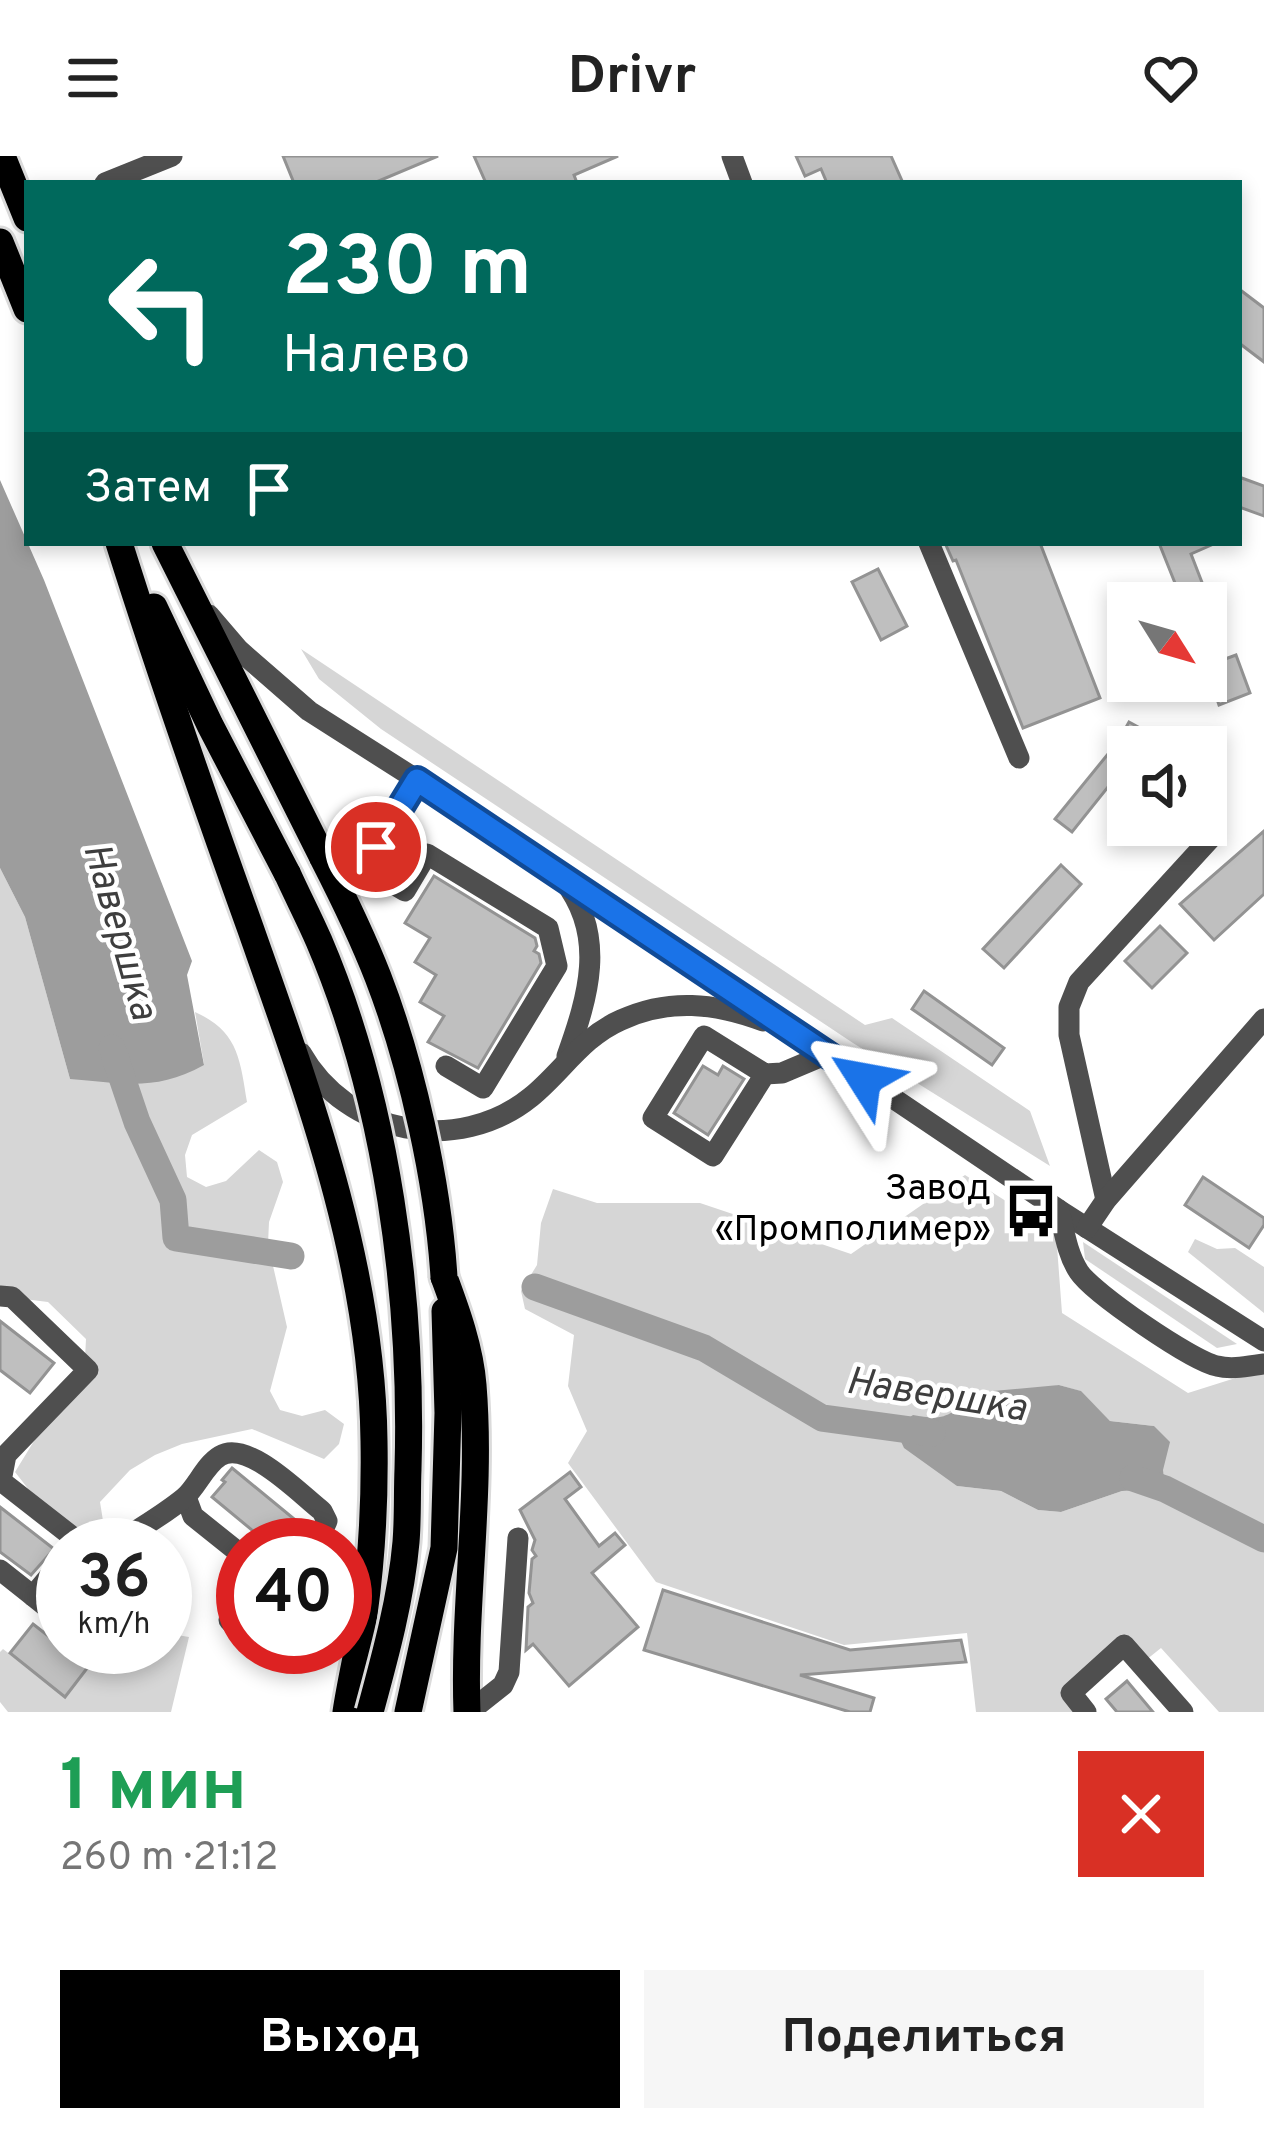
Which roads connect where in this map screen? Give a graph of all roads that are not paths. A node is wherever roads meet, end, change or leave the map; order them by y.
1 (2, 156) edge
2 (172, 156) edge
3 (112, 180) edge
4 (24, 209) edge
5 (0, 242) edge
6 (24, 302) edge
7 (123, 546) edge
8 (123, 546) edge
9 (166, 546) edge
10 (929, 546) edge
11 (186, 587) junction
12 (1019, 758) dead end
13 (417, 780) junction
14 (1204, 846) edge
15 (555, 871) junction
16 (1264, 1019) edge
17 (283, 1020) junction
18 (802, 1038) junction
19 (827, 1054) junction
20 (564, 1062) junction
21 (446, 1066) dead end
22 (765, 1074) junction
23 (1106, 1200) junction
24 (1059, 1210) junction
25 (1087, 1228) junction
26 (444, 1277) junction
27 (0, 1296) edge
28 (1264, 1341) edge
29 (1264, 1364) edge
30 (185, 1497) junction
31 (47, 1518) edge
32 (154, 1518) edge
33 (326, 1518) edge
34 (216, 1534) edge
35 (372, 1534) edge
36 (518, 1538) dead end
37 (0, 1570) edge
38 (36, 1592) edge
39 (33, 1596) junction
40 (36, 1598) edge
41 (350, 1674) edge
42 (342, 1712) edge
43 (370, 1712) edge
44 (407, 1712) edge
45 (468, 1712) edge
46 (1086, 1712) edge
47 (1184, 1712) edge

1 - 4 main road
2 - 3 street
5 - 6 main road
7 - 43 main road, bridge
8 - 17 main road
9 - 11 main road
10 - 12 street
11 - 13 street
11 - 26 main road, bridge
13 - 15 street
13 - 21 street
14 - 23 street
15 - 18 street
15 - 20 street
16 - 23 street
17 - 20 street
17 - 35 main road
18 - 19 street
18 - 20 street
19 - 22 street
19 - 24 street
22 - 22 street
23 - 25 street
24 - 25 street
24 - 29 street
25 - 28 street
26 - 44 main road
26 - 45 main road
27 - 31 street
30 - 32 street
30 - 33 street
30 - 34 street
36 - 45 street
37 - 39 street
38 - 39 street
39 - 40 street
41 - 42 main road
46 - 47 street

